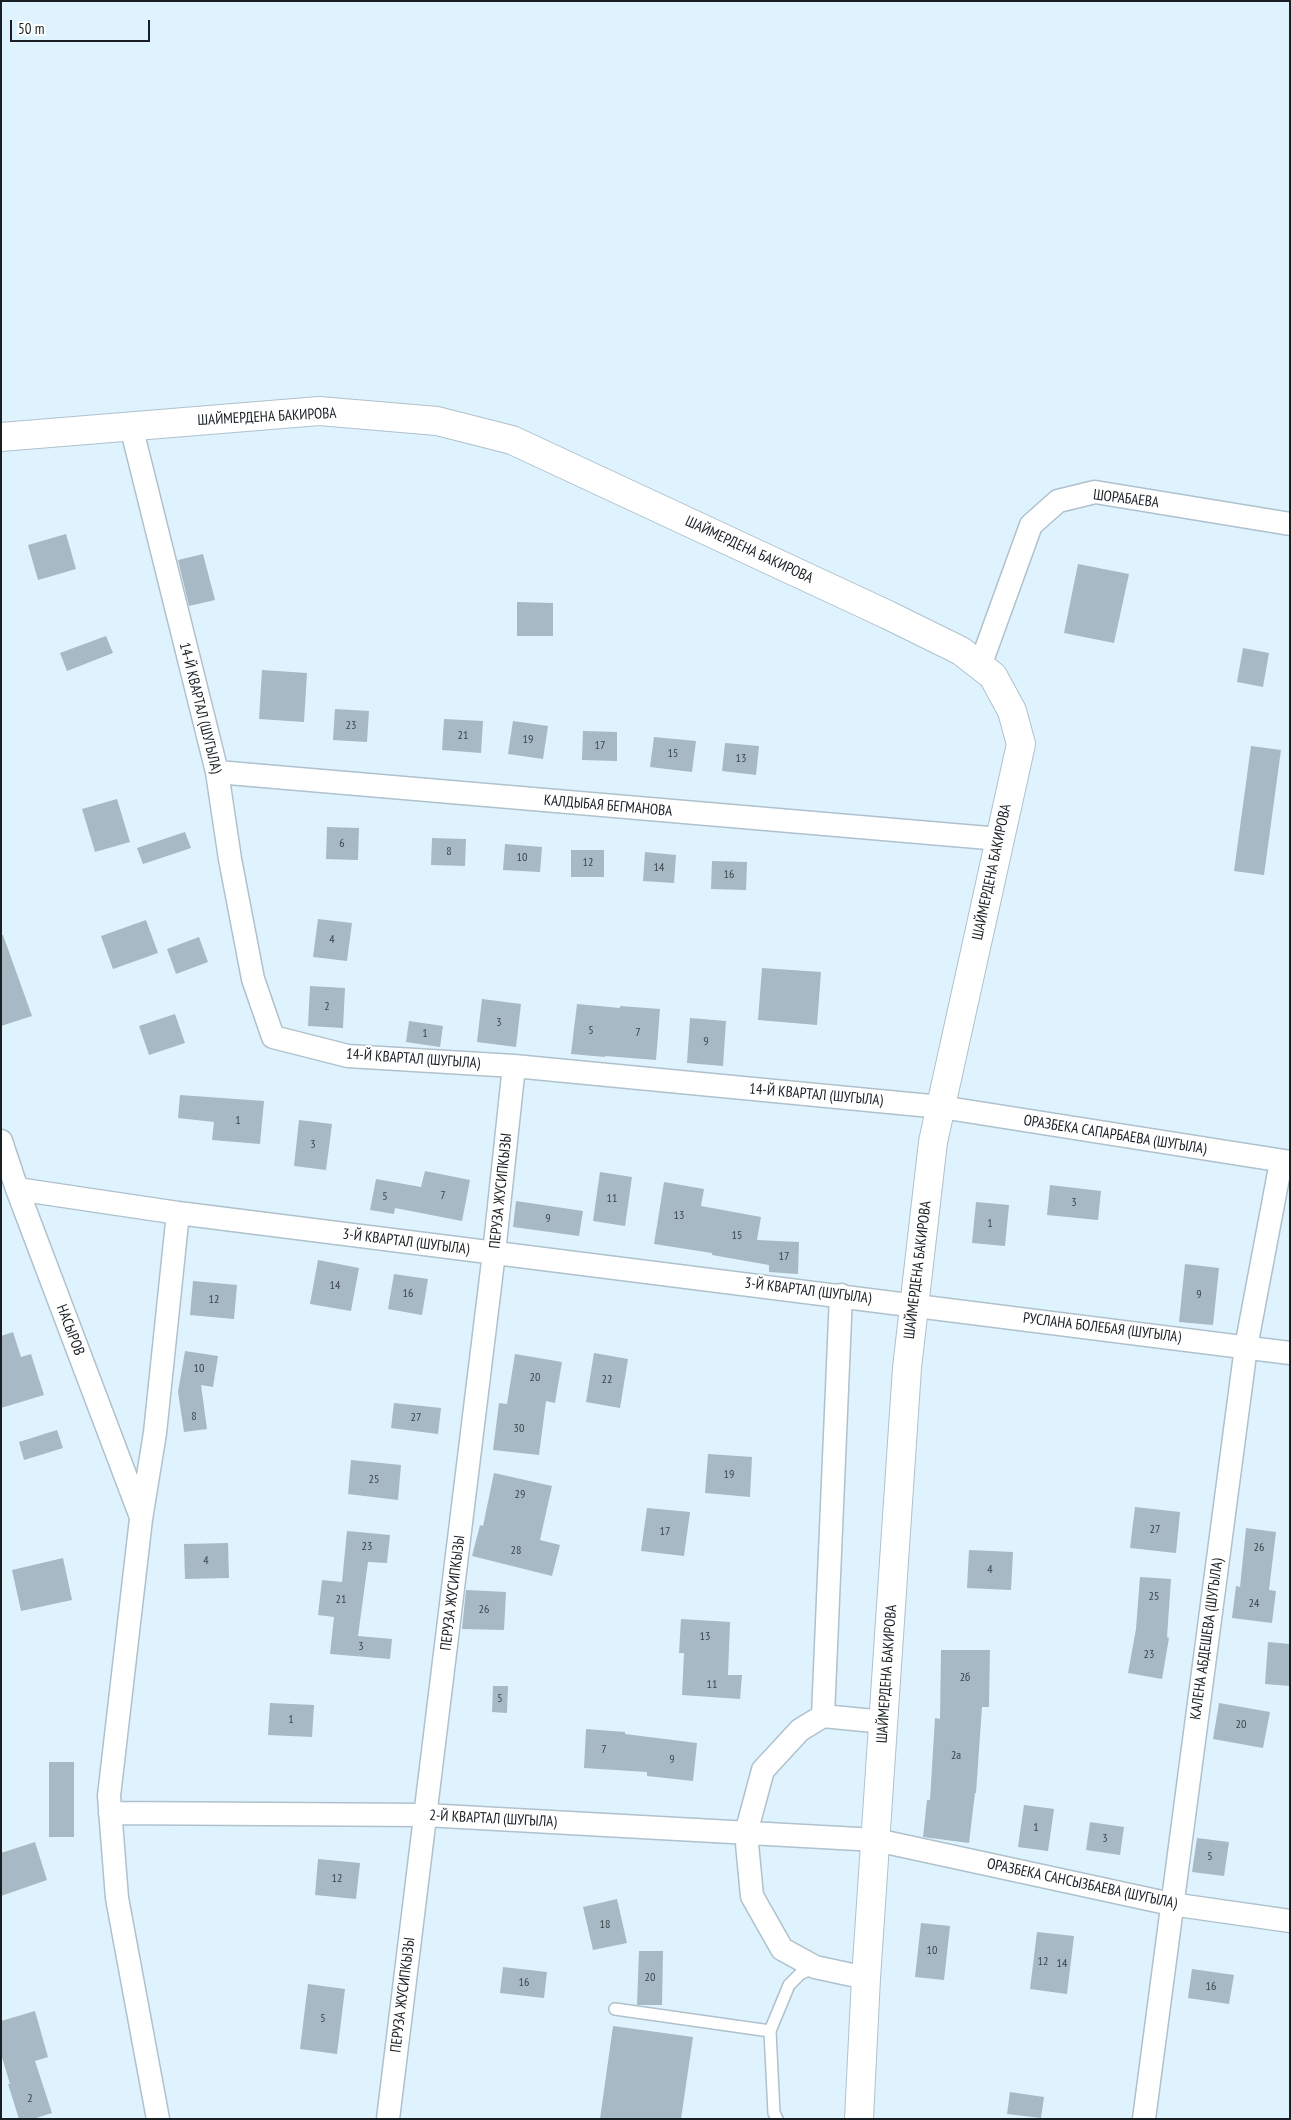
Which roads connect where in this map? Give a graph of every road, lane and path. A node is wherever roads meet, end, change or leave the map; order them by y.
1 (131, 426) junction
2 (1, 437) edge
3 (1290, 524) edge
4 (980, 666) junction
5 (217, 772) junction
6 (1000, 839) junction
7 (514, 1066) junction
8 (941, 1107) junction
9 (1, 1141) edge
10 (1285, 1162) edge
11 (17, 1189) junction
12 (178, 1213) junction
13 (494, 1253) junction
14 (841, 1295) junction
15 (914, 1304) junction
16 (1246, 1347) junction
17 (1290, 1353) edge
18 (141, 1519) junction
19 (823, 1716) junction
20 (884, 1722) junction
21 (110, 1813) junction
22 (425, 1815) junction
23 (746, 1833) junction
24 (876, 1840) junction
25 (1171, 1904) junction
26 (1290, 1921) edge
27 (815, 1967) junction
28 (866, 1978) junction
29 (614, 2009) dead end
30 (770, 2031) junction
31 (158, 2119) edge
32 (388, 2119) edge
33 (777, 2119) edge
34 (859, 2119) edge
35 (1144, 2119) edge

1 - 2 street, ШАЙМЕРДЕНА БАКИРОВА
1 - 4 street, ШАЙМЕРДЕНА БАКИРОВА
1 - 5 street, 14-Й КВАРТАЛ (ШУГЫЛА)
3 - 4 street, ШОРАБАЕВА
4 - 6 street, ШАЙМЕРДЕНА БАКИРОВА
5 - 6 street, КАЛДЫБАЯ БЕГМАНОВА
5 - 7 street, 14-Й КВАРТАЛ (ШУГЫЛА)
6 - 8 street, ШАЙМЕРДЕНА БАКИРОВА
7 - 8 street, 14-Й КВАРТАЛ (ШУГЫЛА)
7 - 13 street, ПЕРУЗА ЖУСИПКЫЗЫ
8 - 10 street, ОРАЗБЕКА САПАРБАЕВА (ШУГЫЛА)
8 - 15 street, ШАЙМЕРДЕНА БАКИРОВА
9 - 11 street, НАСЫРОВ
10 - 16 street, КАЛЕНА АБДЕШЕВА (ШУГЫЛА)
11 - 12 street, 3-Й КВАРТАЛ (ШУГЫЛА)
11 - 18 street, НАСЫРОВ
12 - 13 street, 3-Й КВАРТАЛ (ШУГЫЛА)
12 - 18 street
13 - 14 street, 3-Й КВАРТАЛ (ШУГЫЛА)
13 - 22 street, ПЕРУЗА ЖУСИПКЫЗЫ
14 - 15 street, 3-Й КВАРТАЛ (ШУГЫЛА)
14 - 19 street
15 - 16 street, РУСЛАНА БОЛЕБАЯ (ШУГЫЛА)
15 - 20 street, ШАЙМЕРДЕНА БАКИРОВА
16 - 17 street, РУСЛАНА БОЛЕБАЯ (ШУГЫЛА)
16 - 25 street, КАЛЕНА АБДЕШЕВА (ШУГЫЛА)
18 - 21 street
19 - 20 street
19 - 23 street
20 - 24 street, ШАЙМЕРДЕНА БАКИРОВА
21 - 22 street, 2-Й КВАРТАЛ (ШУГЫЛА)
21 - 31 street
22 - 23 street, 2-Й КВАРТАЛ (ШУГЫЛА)
22 - 32 street, ПЕРУЗА ЖУСИПКЫЗЫ
23 - 24 street, 2-Й КВАРТАЛ (ШУГЫЛА)
23 - 27 street
24 - 25 street, ОРАЗБЕКА САНСЫЗБАЕВА (ШУГЫЛА)
24 - 28 street, ШАЙМЕРДЕНА БАКИРОВА
25 - 26 street, ОРАЗБЕКА САНСЫЗБАЕВА (ШУГЫЛА)
25 - 35 street, КАЛЕНА АБДЕШЕВА (ШУГЫЛА)
27 - 28 street
27 - 30 lane
28 - 34 street, ШАЙМЕРДЕНА БАКИРОВА
29 - 30 lane
30 - 33 lane

